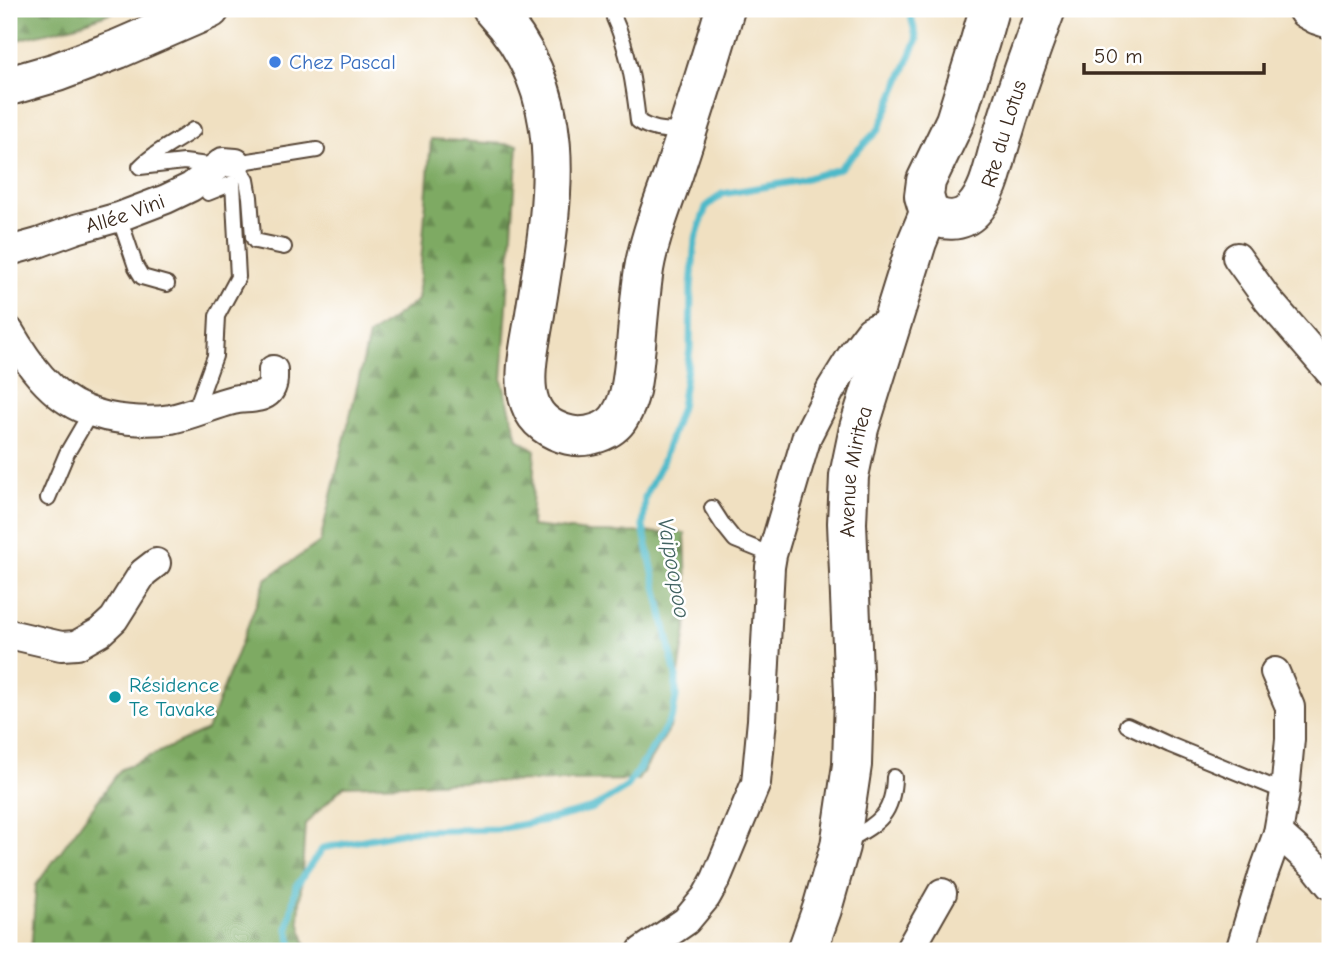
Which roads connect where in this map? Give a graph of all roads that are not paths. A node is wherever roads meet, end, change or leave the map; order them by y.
1 (210, 9) edge
2 (492, 9) edge
3 (725, 9) edge
4 (989, 9) edge
5 (1046, 9) edge
6 (1307, 9) edge
7 (614, 18) dead end
8 (1330, 19) edge
9 (9, 86) edge
10 (193, 131) dead end
11 (687, 131) junction
12 (317, 150) dead end
13 (226, 165) junction
14 (208, 193) dead end
15 (929, 213) junction
16 (119, 217) junction
17 (10, 246) edge
18 (284, 247) dead end
19 (1237, 257) dead end
20 (167, 284) dead end
21 (891, 320) junction
22 (12, 345) edge
23 (273, 370) dead end
24 (1330, 372) edge
25 (195, 411) junction
26 (91, 412) junction
27 (48, 498) dead end
28 (712, 509) dead end
29 (772, 555) junction
30 (156, 563) dead end
31 (9, 634) edge
32 (1275, 672) dead end
33 (1127, 725) dead end
34 (894, 777) dead end
35 (1286, 792) junction
36 (1278, 833) junction
37 (840, 846) junction
38 (1330, 885) edge
39 (942, 893) dead end
40 (642, 951) edge
41 (807, 951) edge
42 (909, 951) edge
43 (1240, 951) edge

1 - 9 main road
2 - 11 main road
3 - 11 main road
4 - 15 main road, Avenue Miritea
5 - 15 main road, Rte du Lotus
6 - 8 main road
7 - 11 lane
10 - 13 lane
12 - 13 lane
13 - 16 street, Allée Vini
13 - 18 lane
14 - 25 lane
15 - 21 main road, Avenue Miritea
16 - 17 street, Allée Vini
16 - 20 lane
19 - 24 street
21 - 29 street
21 - 37 main road, Avenue Miritea
22 - 26 street
23 - 25 street
25 - 26 street
26 - 27 lane
28 - 29 lane
29 - 40 street
30 - 31 street
32 - 35 street
33 - 35 lane
34 - 37 lane
35 - 36 street
36 - 38 street
36 - 43 street
37 - 41 main road, Avenue Miritea
39 - 42 street

